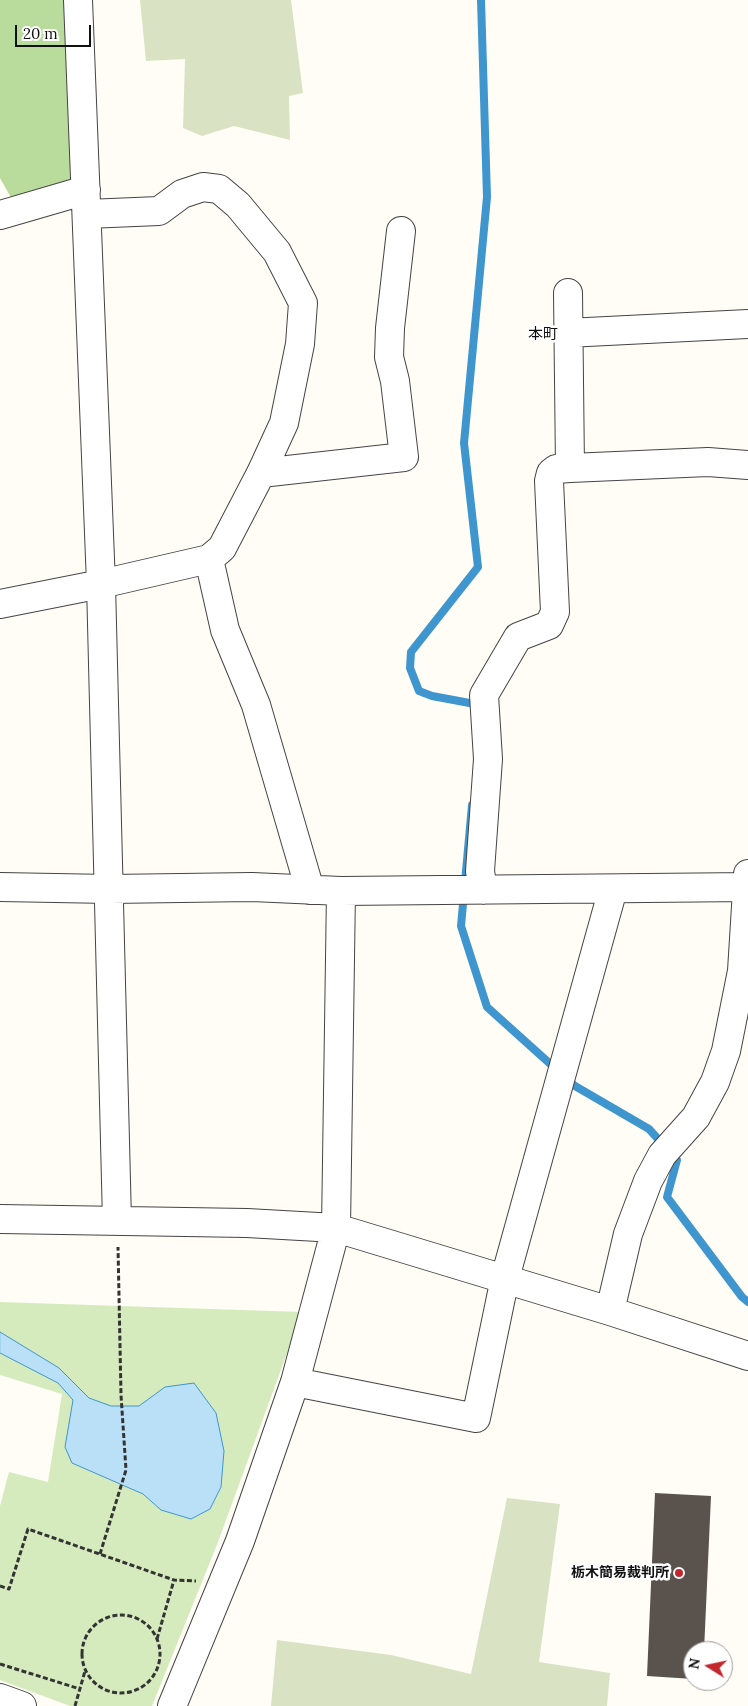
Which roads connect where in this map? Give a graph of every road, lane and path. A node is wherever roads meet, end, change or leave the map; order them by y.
1 (78, 0) edge
2 (86, 202) junction
3 (0, 216) edge
4 (401, 230) dead end
5 (568, 293) dead end
6 (748, 324) edge
7 (567, 333) junction
8 (748, 465) edge
9 (570, 468) junction
10 (261, 473) junction
11 (208, 559) junction
12 (101, 584) junction
13 (0, 604) edge
14 (748, 882) edge
15 (0, 887) edge
16 (110, 889) junction
17 (613, 889) junction
18 (310, 890) junction
19 (479, 890) junction
20 (342, 891) junction
21 (0, 1219) edge
22 (118, 1222) junction
23 (336, 1228) junction
24 (505, 1278) junction
25 (610, 1311) junction
26 (748, 1356) edge
27 (295, 1382) junction
28 (100, 1554) junction
29 (174, 1580) junction
30 (224, 1583) junction
31 (0, 1586) edge
32 (157, 1640) junction
33 (0, 1664) edge
34 (85, 1670) junction
35 (80, 1689) junction
36 (0, 1698) edge
37 (22, 1706) edge
38 (75, 1706) edge
39 (172, 1706) edge

1 - 2 street
2 - 3 street
2 - 10 street
2 - 12 street
4 - 10 street
5 - 7 street
6 - 7 street
7 - 9 street
8 - 9 street
9 - 19 street
10 - 11 street
11 - 12 street
11 - 18 street
12 - 13 street
12 - 16 street
14 - 17 street
14 - 25 street
15 - 16 street
16 - 18 street
16 - 22 street
17 - 19 street
17 - 24 street
18 - 20 street
19 - 20 street
20 - 23 street
21 - 22 street
22 - 23 street
22 - 28 path
23 - 24 street
23 - 27 street
24 - 25 street
24 - 27 street
25 - 26 street
27 - 30 street
28 - 29 path
28 - 31 path
29 - 30 path
29 - 32 path
30 - 39 street
32 - 34 path
32 - 34 path
33 - 35 path
34 - 35 path
35 - 38 path
36 - 37 street

